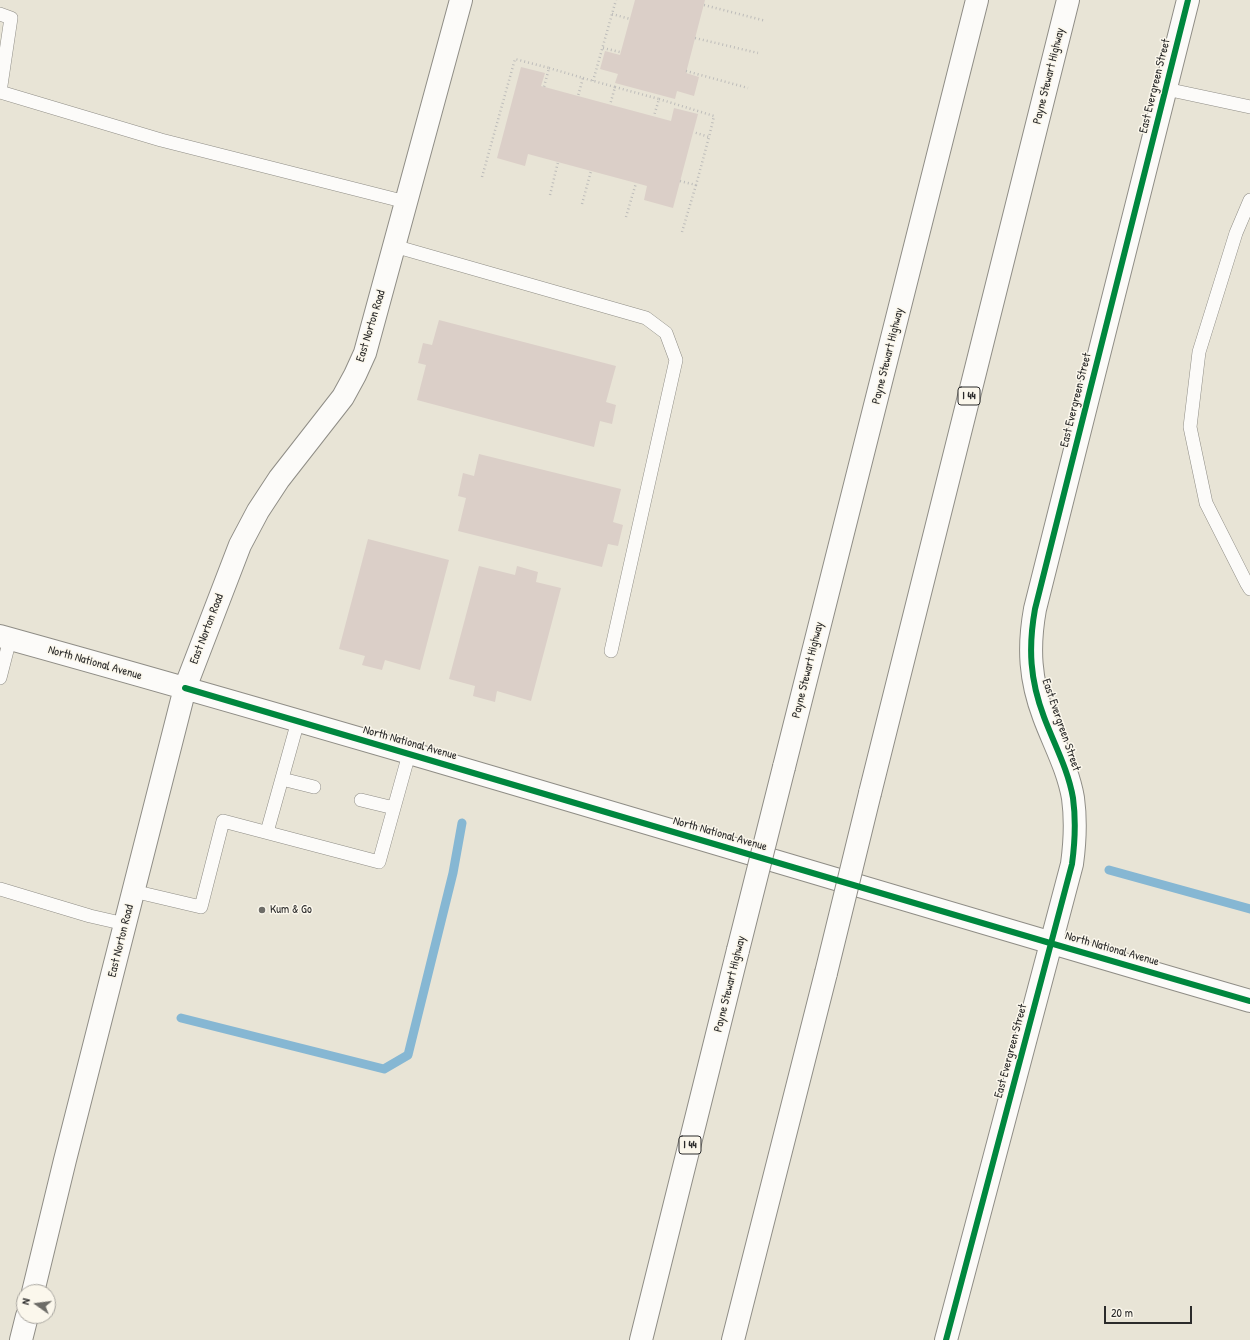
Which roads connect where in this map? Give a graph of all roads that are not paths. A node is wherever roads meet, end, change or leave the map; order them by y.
1 (461, 0) edge
2 (978, 0) edge
3 (1068, 0) edge
4 (1188, 0) edge
5 (0, 14) edge
6 (1166, 89) junction
7 (0, 92) edge
8 (1250, 108) edge
9 (1250, 200) edge
10 (406, 202) junction
11 (394, 246) junction
12 (1250, 588) edge
13 (5, 638) edge
14 (611, 651) dead end
15 (0, 678) edge
16 (185, 688) junction
17 (298, 721) junction
18 (409, 754) junction
19 (282, 779) junction
20 (314, 787) dead end
21 (361, 800) dead end
22 (394, 808) junction
23 (267, 832) junction
24 (0, 889) edge
25 (133, 891) junction
26 (125, 924) junction
27 (1050, 943) junction
28 (1250, 1001) edge
29 (35, 1284) edge
30 (25, 1324) edge
31 (21, 1340) edge
32 (641, 1340) edge
33 (734, 1340) edge
34 (946, 1340) edge

1 - 10 main road, East Norton Road
2 - 32 main road, Payne Stewart Highway / I 44, bridge
3 - 33 main road, Payne Stewart Highway / I 44, bridge
4 - 6 main road, East Evergreen Street
5 - 7 lane
6 - 8 lane
6 - 27 main road, East Evergreen Street
7 - 10 lane
9 - 12 lane
10 - 11 main road, East Norton Road
11 - 14 lane
11 - 16 main road, East Norton Road
13 - 15 lane
13 - 16 main road, North National Avenue
16 - 17 main road, North National Avenue
16 - 25 main road, East Norton Road
17 - 18 main road, North National Avenue
17 - 19 lane
18 - 22 lane
18 - 27 main road, North National Avenue
19 - 20 lane
19 - 23 lane
21 - 22 lane
22 - 23 lane
23 - 25 lane
24 - 26 lane
25 - 26 main road, East Norton Road
26 - 29 main road, East Norton Road
27 - 28 main road, North National Avenue
27 - 34 main road, East Evergreen Street
30 - 31 main road

